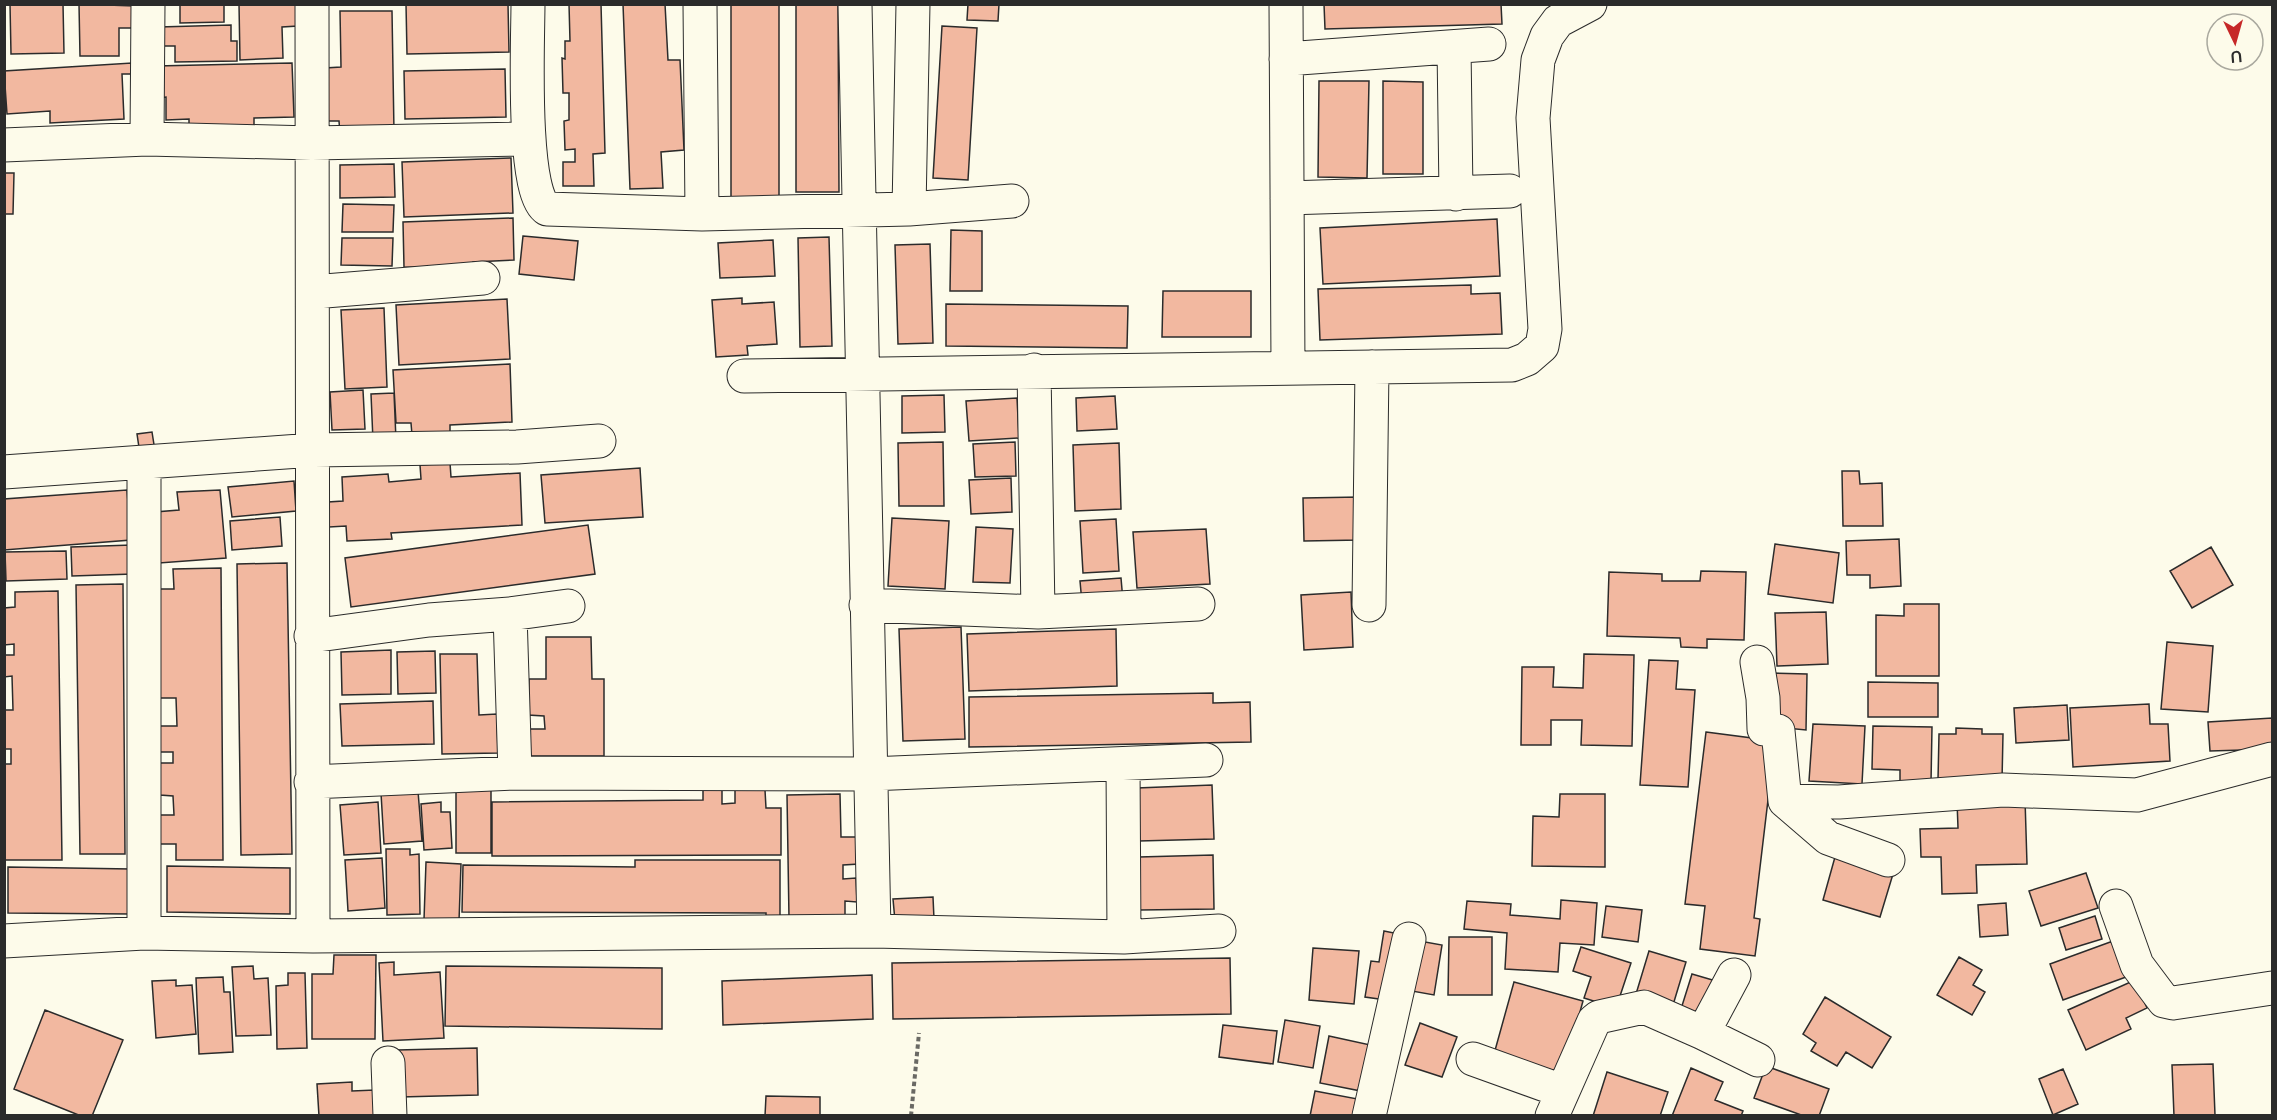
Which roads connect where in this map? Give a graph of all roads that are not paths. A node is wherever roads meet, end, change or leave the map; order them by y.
1 (148, 4) edge
2 (312, 4) edge
3 (528, 4) edge
4 (700, 4) edge
5 (855, 4) edge
6 (913, 4) edge
7 (1286, 4) edge
8 (1590, 4) edge
9 (1489, 44) dead end
10 (1454, 46) junction
11 (1286, 59) junction
12 (147, 139) junction
13 (527, 139) junction
14 (312, 143) junction
15 (4, 145) edge
16 (1510, 191) dead end
17 (1456, 194) junction
18 (1287, 198) junction
19 (1012, 201) dead end
20 (909, 209) junction
21 (859, 210) junction
22 (702, 214) junction
23 (483, 278) dead end
24 (313, 292) junction
25 (1288, 367) junction
26 (1372, 367) junction
27 (1034, 370) junction
28 (862, 373) junction
29 (744, 376) dead end
30 (599, 441) dead end
31 (314, 450) junction
32 (144, 464) junction
33 (4, 472) edge
34 (1198, 604) dead end
35 (866, 605) junction
36 (1369, 605) dead end
37 (568, 606) dead end
38 (1038, 612) junction
39 (510, 614) junction
40 (311, 636) junction
41 (1757, 662) dead end
42 (2272, 759) edge
43 (1206, 760) dead end
44 (1123, 764) junction
45 (515, 773) junction
46 (870, 774) junction
47 (311, 782) junction
48 (1785, 801) junction
49 (1888, 860) dead end
50 (2115, 906) dead end
51 (1219, 930) dead end
52 (874, 931) junction
53 (144, 933) junction
54 (313, 936) junction
55 (1124, 937) junction
56 (1409, 939) dead end
57 (4, 941) edge
58 (1734, 975) dead end
59 (2272, 988) edge
60 (1703, 1033) junction
61 (1473, 1059) dead end
62 (1758, 1060) dead end
63 (388, 1063) dead end
64 (1557, 1103) edge
65 (390, 1116) edge
66 (1369, 1116) edge

1 - 12 street
2 - 14 street
3 - 13 street
4 - 22 street
5 - 21 street
6 - 20 street
7 - 11 street
8 - 26 street
9 - 10 street
10 - 11 street
10 - 17 street
11 - 18 street
12 - 14 street
12 - 15 street
13 - 14 street
13 - 22 street
14 - 24 street
16 - 17 street
17 - 18 street
18 - 25 street
19 - 20 street
20 - 21 street
21 - 22 street
21 - 28 street
23 - 24 street
24 - 31 street
25 - 26 street
25 - 27 street
26 - 36 street
27 - 28 street
27 - 38 street
28 - 29 street
28 - 35 street
30 - 31 street
31 - 32 street
31 - 40 street
32 - 33 street
32 - 53 street
34 - 38 street
35 - 38 street
35 - 46 street
37 - 39 street
39 - 40 street
39 - 45 street
40 - 47 street
41 - 48 street
42 - 48 street
43 - 44 street
44 - 46 street
44 - 55 street
45 - 46 street
45 - 47 street
46 - 52 street
47 - 54 street
48 - 49 street
50 - 59 street
51 - 55 street
52 - 54 street
52 - 55 street
53 - 54 street
53 - 57 street
56 - 66 street
58 - 60 street
60 - 62 street
60 - 64 street
61 - 64 street
63 - 65 street

